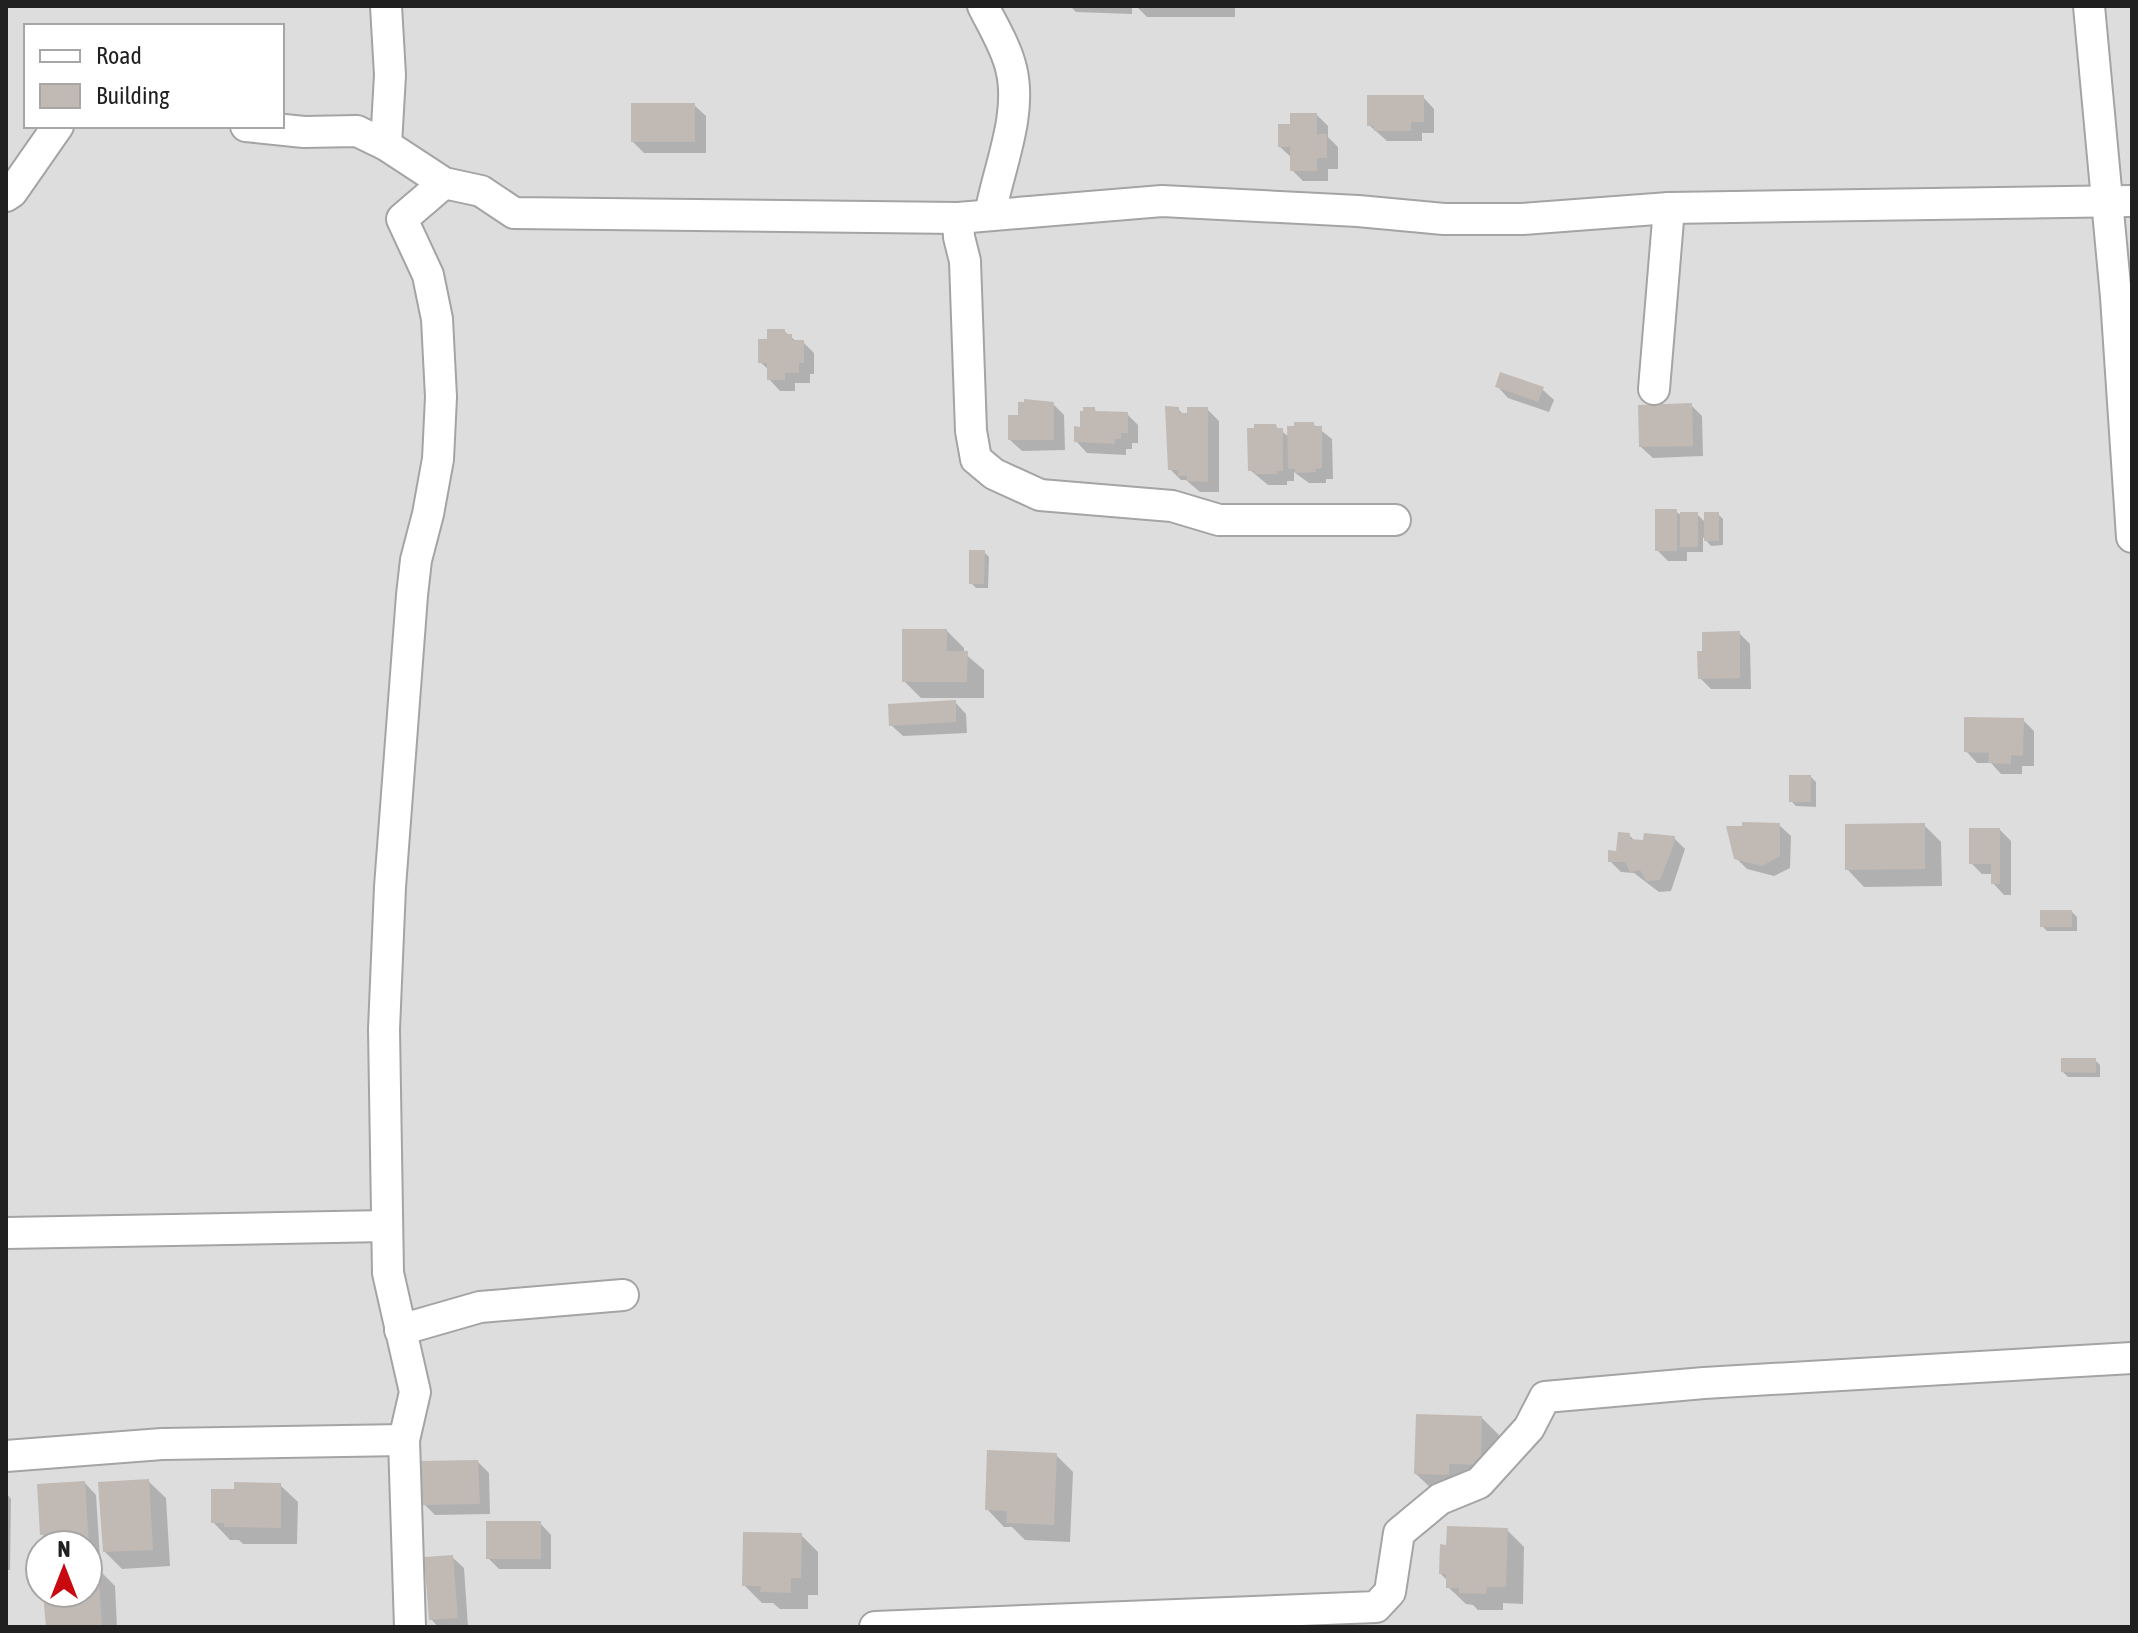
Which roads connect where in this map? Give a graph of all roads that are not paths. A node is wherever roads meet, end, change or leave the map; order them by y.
1 (386, 6) edge
2 (983, 6) edge
3 (2089, 6) edge
4 (57, 128) edge
5 (265, 128) edge
6 (386, 145) junction
7 (444, 183) junction
8 (6, 196) edge
9 (2120, 202) edge
10 (1669, 208) junction
11 (990, 215) junction
12 (958, 218) junction
13 (1654, 389) dead end
14 (2130, 468) edge
15 (1395, 520) dead end
16 (2132, 537) edge
17 (386, 1226) junction
18 (6, 1233) edge
19 (623, 1295) dead end
20 (400, 1330) junction
21 (2132, 1358) edge
22 (404, 1440) junction
23 (6, 1456) edge
24 (410, 1627) edge
25 (875, 1627) edge

1 - 6 street
2 - 11 street
3 - 9 street
4 - 8 street
5 - 6 street
6 - 7 street
7 - 12 street
7 - 17 street
9 - 10 street
9 - 14 street
10 - 11 street
10 - 13 street
11 - 12 street
12 - 15 street
14 - 16 street
17 - 18 street
17 - 20 street
19 - 20 street
20 - 22 street
21 - 25 street
22 - 23 street
22 - 24 street

